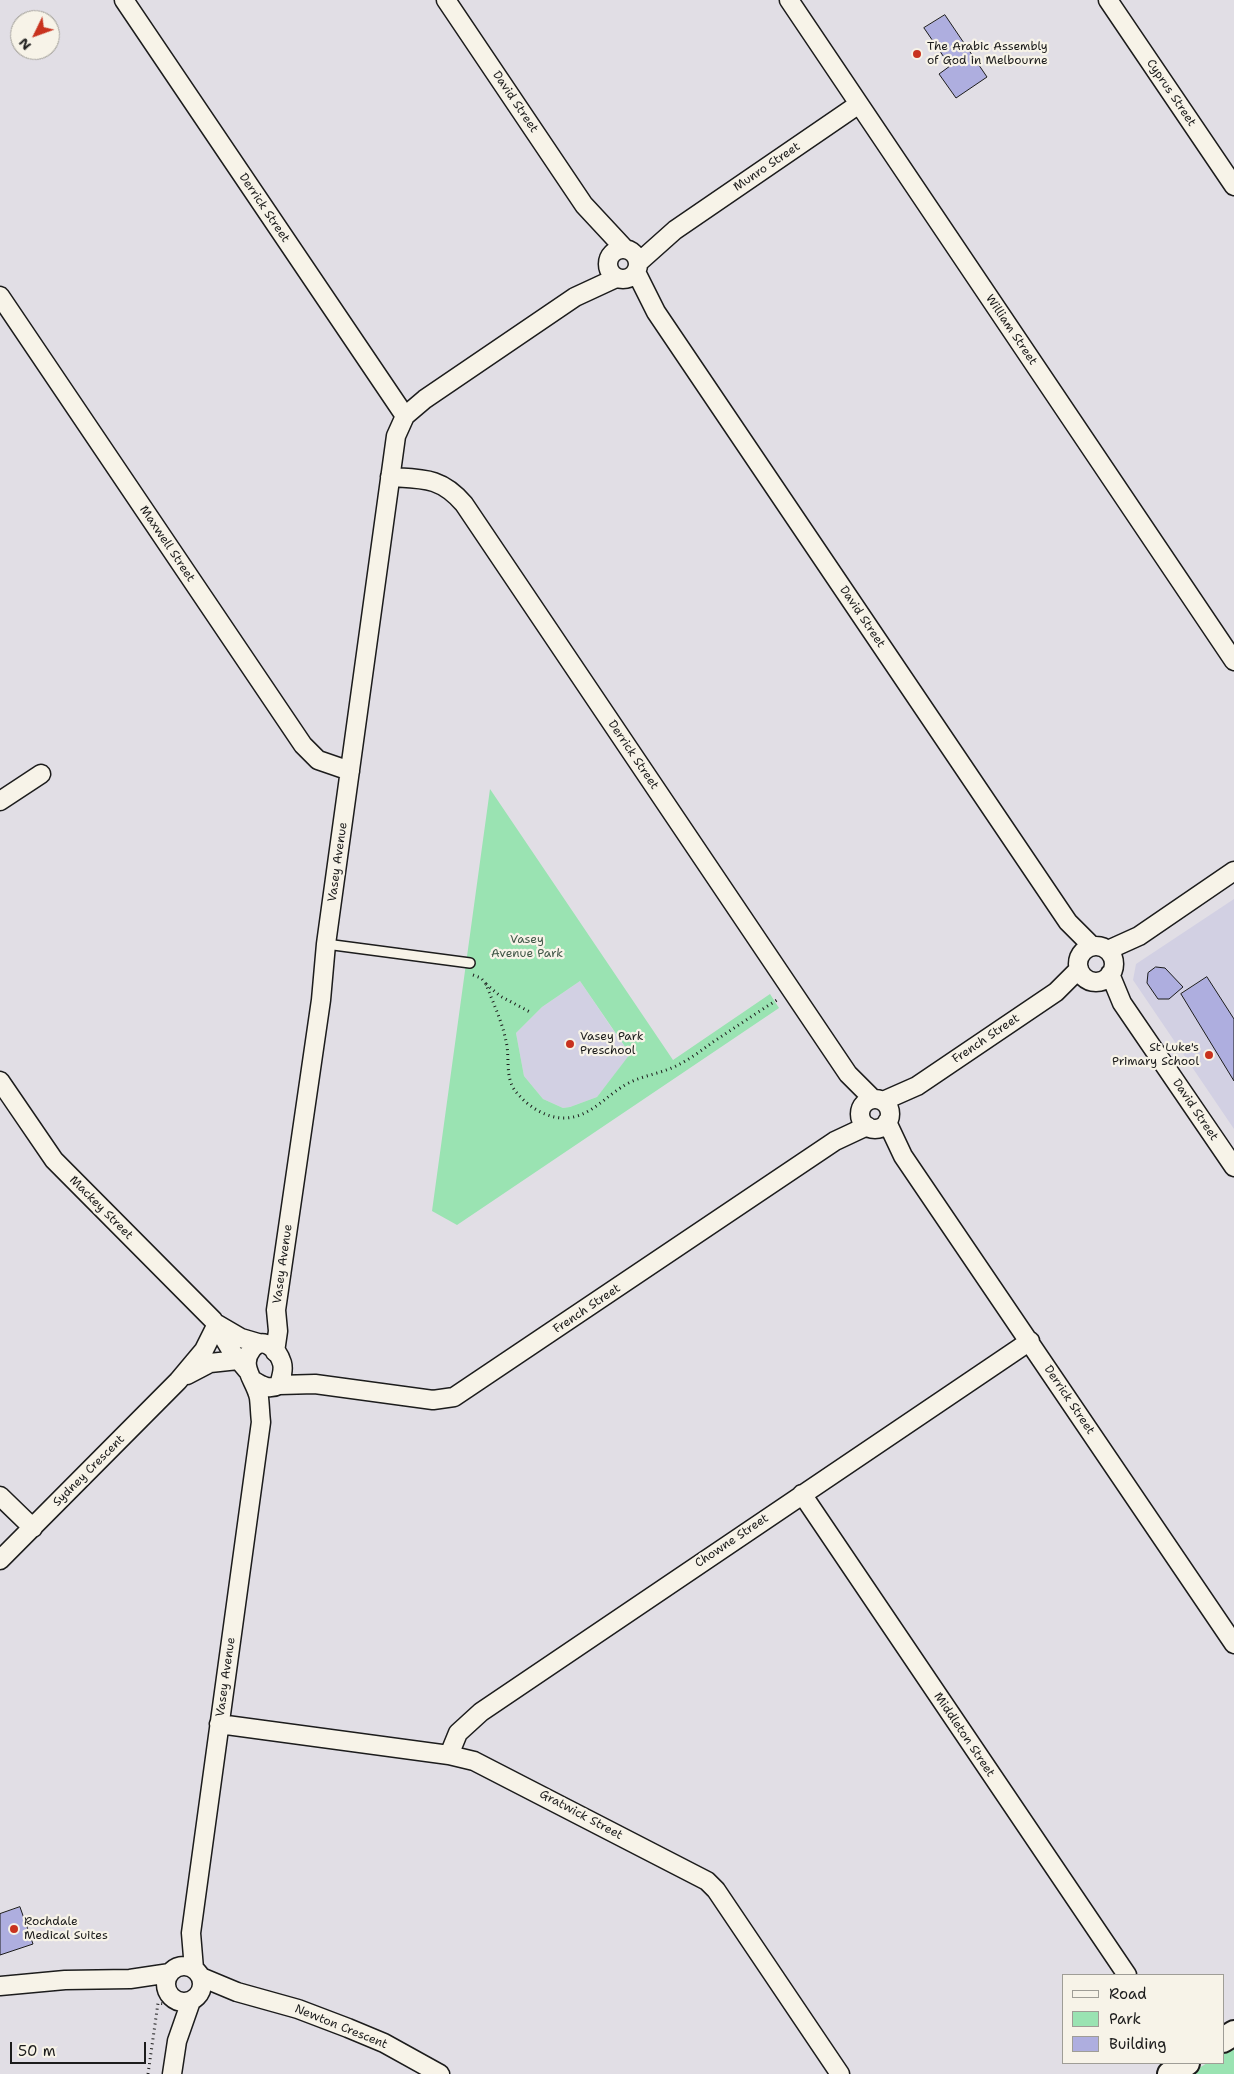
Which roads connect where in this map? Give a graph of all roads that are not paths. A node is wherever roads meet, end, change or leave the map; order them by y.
1 (124, 0) edge
2 (446, 0) edge
3 (789, 0) edge
4 (1108, 0) edge
5 (859, 104) junction
6 (1234, 186) edge
7 (623, 264) junction
8 (0, 296) edge
9 (405, 416) junction
10 (390, 477) junction
11 (1234, 661) edge
12 (350, 771) junction
13 (41, 774) dead end
14 (0, 801) edge
15 (1234, 871) edge
16 (326, 944) junction
17 (470, 963) dead end
18 (1096, 965) junction
19 (0, 1081) edge
20 (875, 1114) junction
21 (1234, 1167) edge
22 (217, 1324) junction
23 (1030, 1341) junction
24 (270, 1350) junction
25 (246, 1370) junction
26 (178, 1381) junction
27 (315, 1384) junction
28 (276, 1386) junction
29 (261, 1422) junction
30 (802, 1494) junction
31 (0, 1496) edge
32 (32, 1528) junction
33 (0, 1560) edge
34 (1234, 1644) edge
35 (219, 1724) junction
36 (449, 1755) junction
37 (186, 1972) junction
38 (1126, 1974) edge
39 (130, 1979) junction
40 (0, 1986) edge
41 (237, 1992) junction
42 (170, 1994) junction
43 (194, 1998) junction
44 (177, 2041) junction
45 (1185, 2064) edge
46 (172, 2074) edge
47 (440, 2074) edge
48 (840, 2074) edge
49 (1170, 2074) edge

1 - 9 street, Derrick Street
2 - 7 street, David Street
3 - 5 street, William Street
4 - 6 street, Cyprus Street
5 - 7 street, Munro Street
5 - 11 street, William Street
7 - 9 street, Munro Street
7 - 18 street, David Street
8 - 12 street, Maxwell Street
9 - 10 street, Vasey Avenue
10 - 12 street, Vasey Avenue
10 - 20 street, Derrick Street
12 - 16 street, Vasey Avenue
13 - 14 street
15 - 18 street, French Street
16 - 17 lane
16 - 24 street, Vasey Avenue
18 - 20 street, French Street
18 - 21 street, David Street
19 - 22 street, Mackey Street
20 - 23 street, Derrick Street
20 - 27 street, French Street
22 - 24 street, Mackey Street
22 - 25 street, Mackey Street
22 - 26 street, Sydney Crescent
23 - 30 street, Chowne Street
23 - 34 street, Derrick Street
24 - 25 street
24 - 27 street, French Street
24 - 28 street, Vasey Avenue
25 - 26 street, Sydney Crescent
25 - 28 street
25 - 29 street, Vasey Avenue
26 - 32 street, Sydney Crescent
27 - 28 street, French Street
28 - 29 street, Vasey Avenue
29 - 35 street, Vasey Avenue
30 - 36 street, Chowne Street
30 - 38 street, Middleton Street
31 - 32 street
32 - 33 street, Sydney Crescent
35 - 36 street, Gratwick Street
35 - 37 street, Vasey Avenue
36 - 48 street, Gratwick Street
37 - 39 street
37 - 41 street, Newton Crescent
37 - 42 street
37 - 43 street
39 - 40 street
39 - 42 street
41 - 43 street, Newton Crescent
41 - 47 street, Newton Crescent
42 - 43 street, Newton Crescent
42 - 44 street
43 - 44 street
44 - 46 street
45 - 49 street

